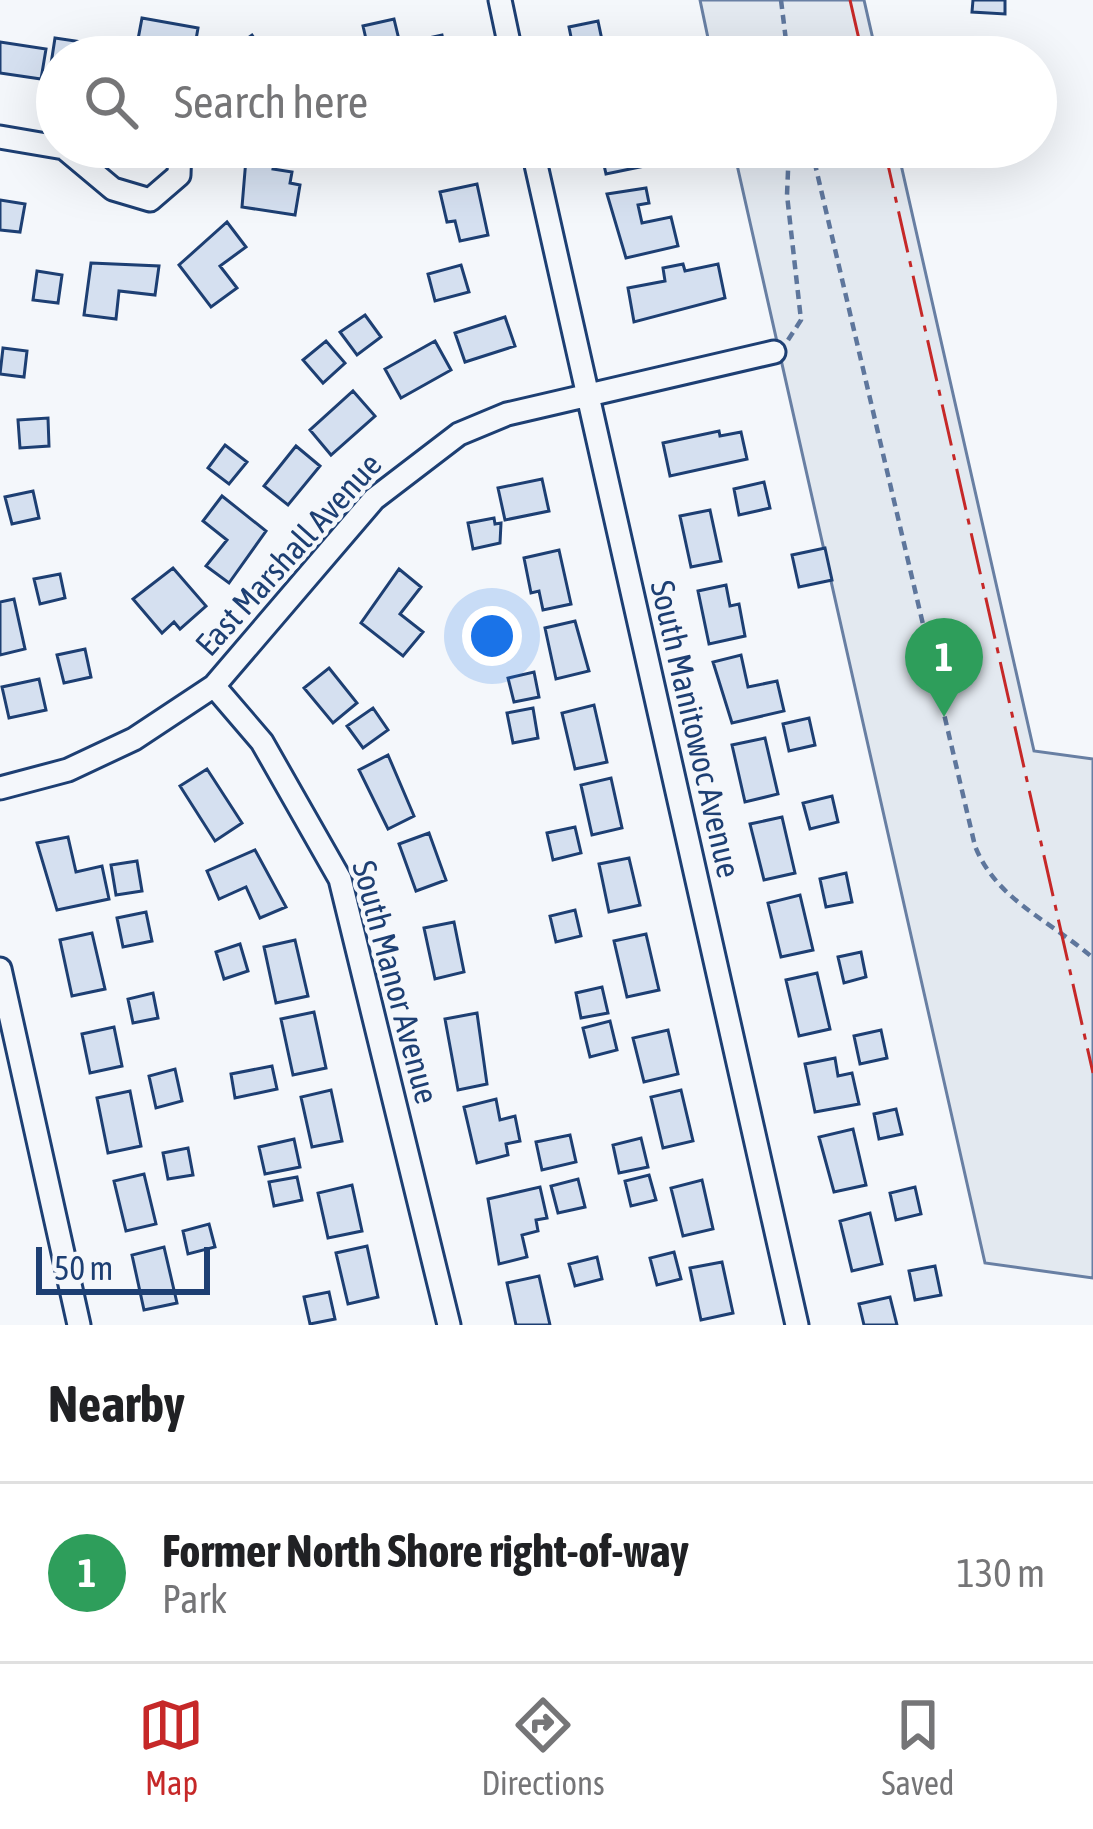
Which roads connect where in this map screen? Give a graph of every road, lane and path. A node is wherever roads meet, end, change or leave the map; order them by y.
1 (500, 0) edge
2 (781, 0) edge
3 (508, 36) edge
4 (785, 36) edge
5 (0, 136) edge
6 (36, 143) edge
7 (89, 168) edge
8 (179, 168) edge
9 (537, 168) edge
10 (788, 168) edge
11 (816, 168) edge
12 (774, 352) joint
13 (587, 394) junction
14 (214, 686) junction
15 (0, 788) edge
16 (1093, 958) edge
17 (0, 969) edge
18 (80, 1325) edge
19 (449, 1325) edge
20 (797, 1325) edge

1 - 3 street
2 - 4 path
5 - 6 street
7 - 8 street
9 - 13 street, South Manitowoc Avenue
10 - 12 path
11 - 16 path
12 - 13 street, East Marshall Avenue
13 - 14 street, East Marshall Avenue
13 - 20 street, South Manitowoc Avenue
14 - 15 street, East Marshall Avenue
14 - 19 street, South Manor Avenue
17 - 18 street

